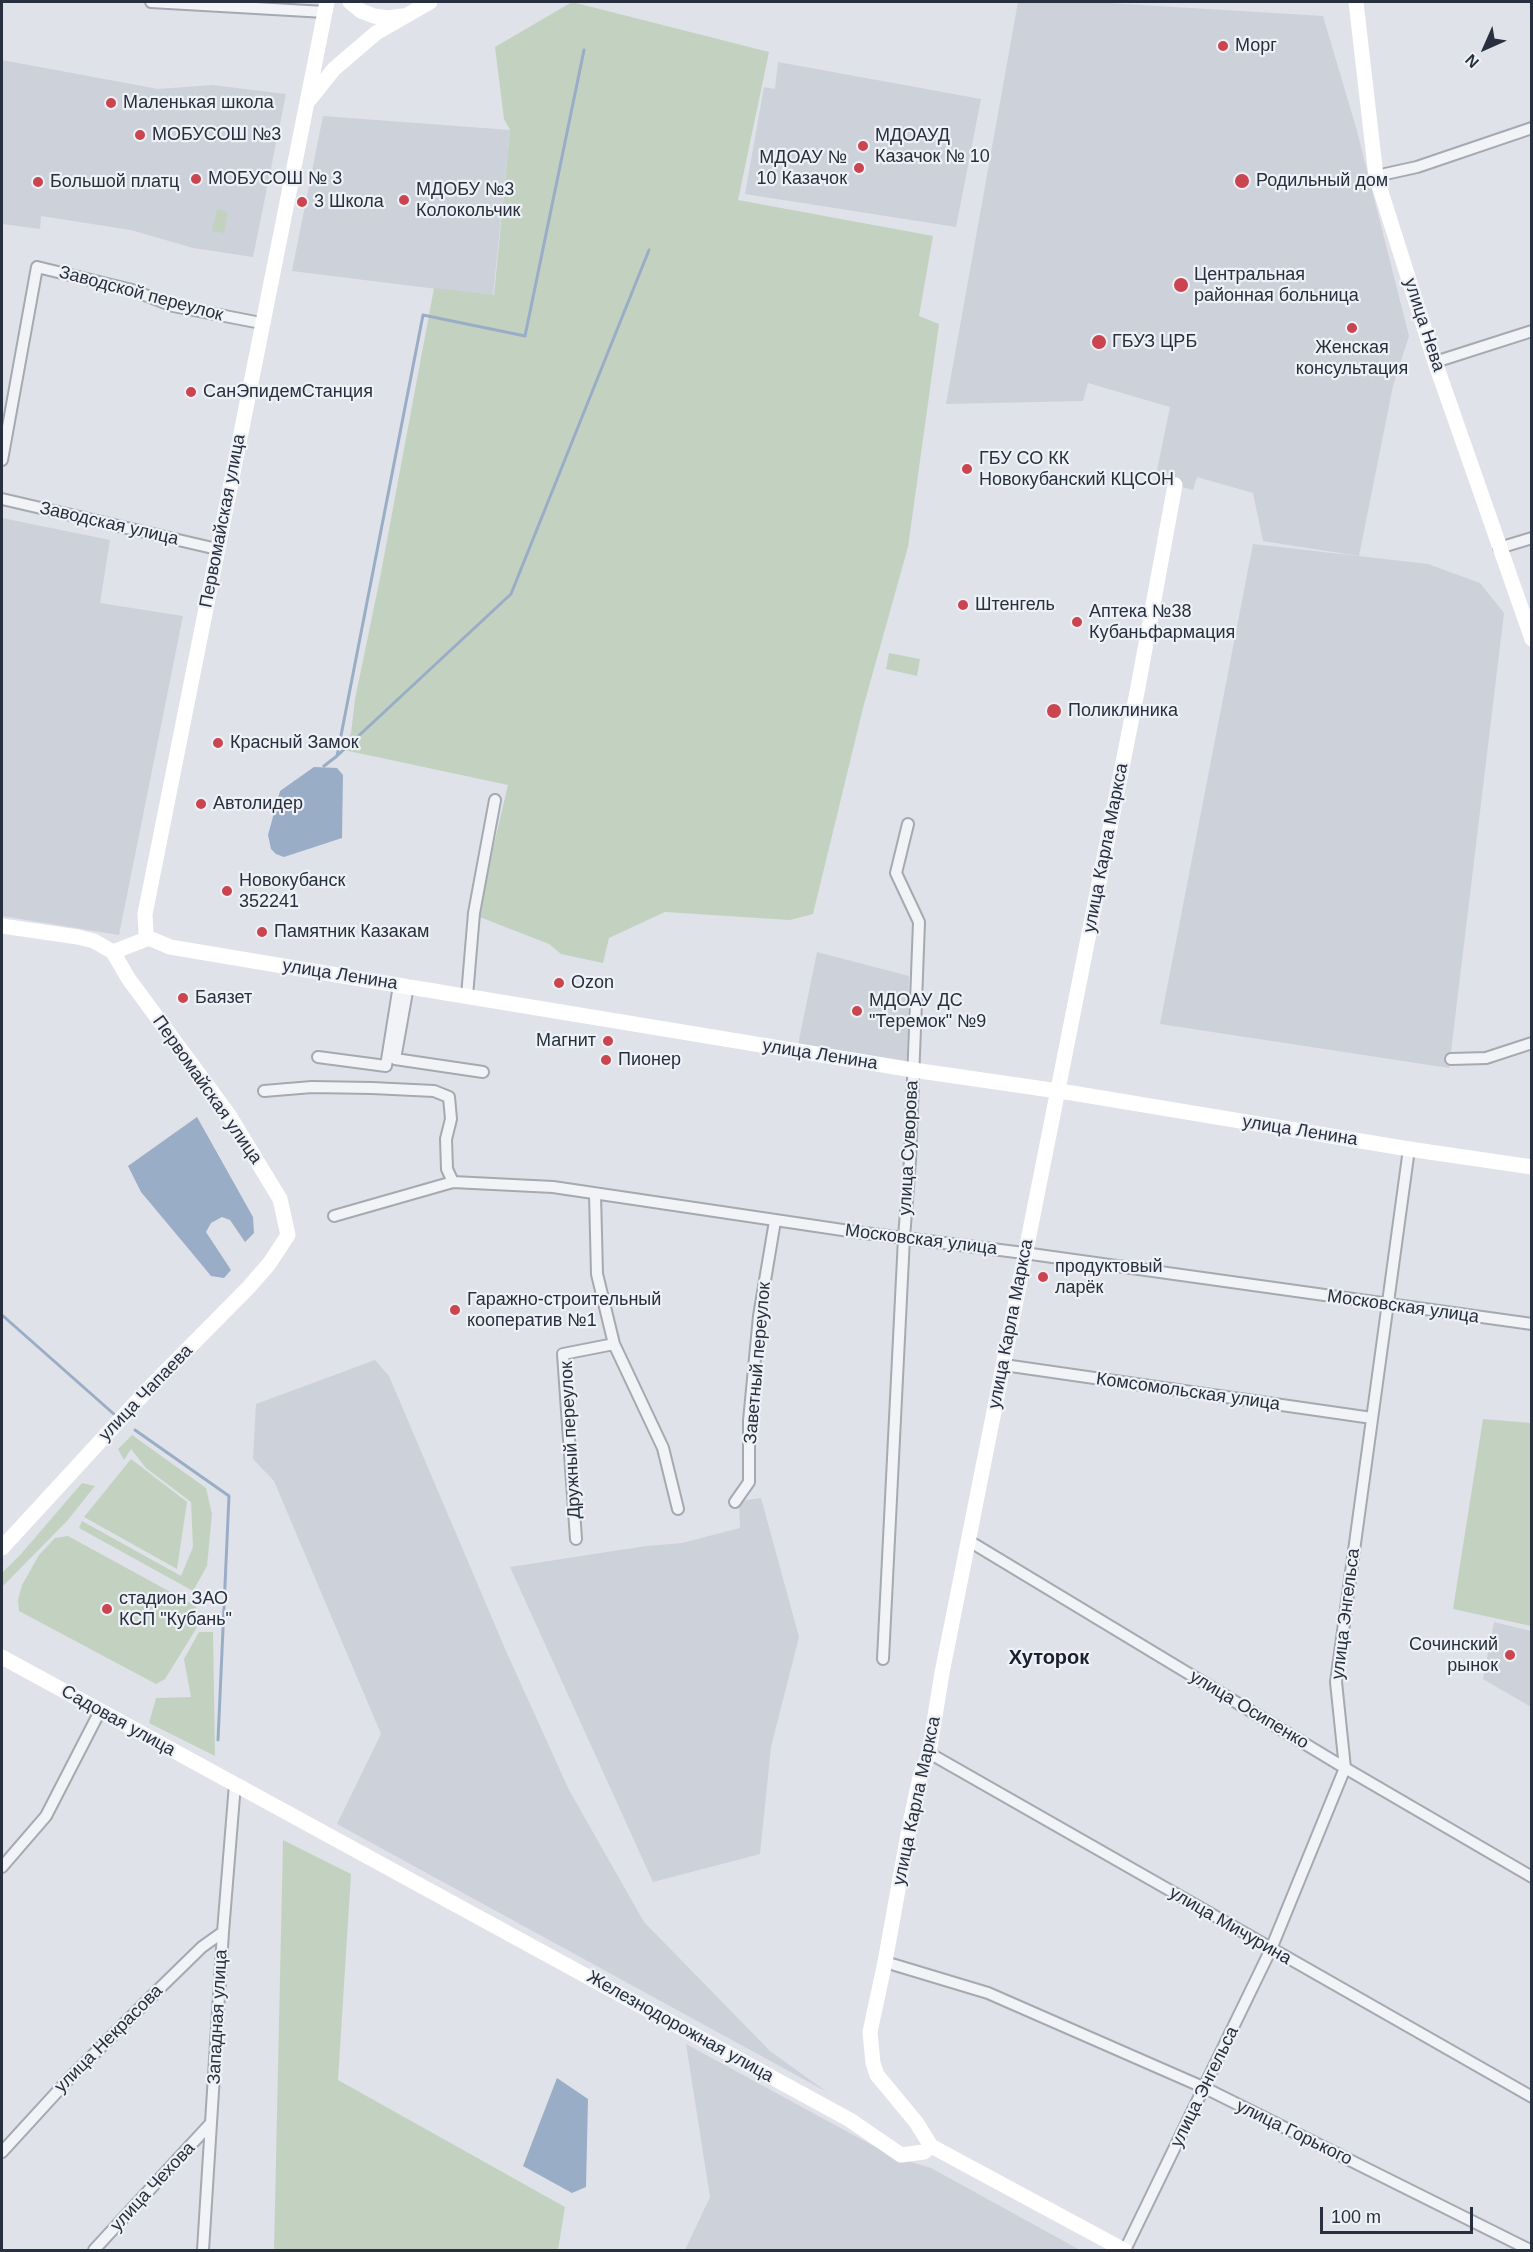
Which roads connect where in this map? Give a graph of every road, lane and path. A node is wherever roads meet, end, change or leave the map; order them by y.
1 (152, 2) edge
2 (350, 2) edge
3 (430, 2) edge
4 (1356, 2) edge
5 (418, 6) edge
6 (326, 7) edge
7 (307, 105) junction
8 (1532, 128) edge
9 (1376, 176) junction
10 (261, 323) junction
11 (1532, 331) edge
12 (1435, 362) junction
13 (2, 460) edge
14 (1174, 485) dead end
15 (2, 499) edge
16 (1532, 538) edge
17 (1499, 548) junction
18 (217, 549) junction
19 (1532, 639) edge
20 (495, 801) dead end
21 (908, 824) dead end
22 (2, 926) edge
23 (149, 938) junction
24 (113, 952) junction
25 (403, 985) junction
26 (467, 996) junction
27 (1532, 1043) edge
28 (318, 1057) dead end
29 (1450, 1059) dead end
30 (913, 1070) junction
31 (483, 1072) dead end
32 (264, 1091) dead end
33 (1057, 1091) junction
34 (1409, 1149) junction
35 (1532, 1167) edge
36 (453, 1182) junction
37 (595, 1194) junction
38 (334, 1216) dead end
39 (775, 1221) junction
40 (288, 1235) joint
41 (904, 1238) junction
42 (1024, 1253) junction
43 (1388, 1305) junction
44 (1532, 1324) edge
45 (614, 1344) junction
46 (1004, 1365) junction
47 (1372, 1418) junction
48 (735, 1502) dead end
49 (678, 1509) dead end
50 (576, 1539) dead end
51 (969, 1541) junction
52 (2, 1548) edge
53 (2, 1657) edge
54 (883, 1659) dead end
55 (100, 1711) junction
56 (929, 1753) junction
57 (1346, 1768) junction
58 (235, 1784) junction
59 (2, 1867) edge
60 (1532, 1877) edge
61 (223, 1932) junction
62 (1271, 1949) junction
63 (885, 1962) junction
64 (1205, 2088) junction
65 (1532, 2097) edge
66 (211, 2123) junction
67 (931, 2146) junction
68 (2, 2152) edge
69 (94, 2250) edge
70 (203, 2250) edge
71 (1125, 2250) edge
72 (1530, 2250) edge

1 - 6 street
2 - 5 main road
3 - 5 main road
4 - 9 main road, улица Нева
5 - 7 main road, Первомайская улица
6 - 7 main road, Первомайская улица
7 - 10 main road, Первомайская улица
8 - 9 street
9 - 12 main road, улица Нева
10 - 13 street, Заводской переулок
10 - 18 main road, Первомайская улица
11 - 12 street
12 - 17 main road, улица Нева
14 - 33 main road, улица Карла Маркса
15 - 18 street, Заводская улица
16 - 17 street
17 - 19 main road, улица Нева
18 - 23 main road, Первомайская улица
20 - 26 street
21 - 30 street, улица Суворова
22 - 24 main road
23 - 24 main road
23 - 25 main road, улица Ленина
24 - 40 main road, Первомайская улица
25 - 26 main road, улица Ленина
25 - 28 street
25 - 31 street
26 - 30 main road, улица Ленина
27 - 29 street
30 - 33 main road, улица Ленина
30 - 41 street, улица Суворова
32 - 36 street
33 - 34 main road, улица Ленина
33 - 42 main road, улица Карла Маркса
34 - 35 main road, улица Ленина
34 - 43 street, улица Энгельса
36 - 37 street, Московская улица
36 - 38 street, Московская улица
37 - 39 street, Московская улица
37 - 45 street
39 - 41 street, Московская улица
39 - 48 street, Заветный переулок
40 - 52 main road, улица Чапаева
41 - 42 street, Московская улица
41 - 54 street, улица Суворова
42 - 43 street, Московская улица
42 - 46 main road, улица Карла Маркса
43 - 44 street, Московская улица
43 - 47 street, улица Энгельса
45 - 49 street
45 - 50 street, Дружный переулок
46 - 47 street, Комсомольская улица
46 - 51 main road, улица Карла Маркса
47 - 57 street, улица Энгельса
51 - 56 main road, улица Карла Маркса
51 - 57 street, улица Осипенко
53 - 55 main road, Садовая улица
55 - 58 main road, Садовая улица
55 - 59 street
56 - 62 street, улица Мичурина
56 - 63 main road, улица Карла Маркса
57 - 60 street, улица Осипенко
57 - 62 street, улица Энгельса
58 - 61 street, Западная улица
58 - 67 main road, Железнодорожная улица
61 - 66 street, Западная улица
61 - 68 street, улица Некрасова
62 - 64 street, улица Энгельса
62 - 65 street, улица Мичурина
63 - 64 street, улица Горького
63 - 67 main road, улица Карла Маркса
64 - 71 street, улица Энгельса
64 - 72 street, улица Горького
66 - 69 street, улица Чехова
66 - 70 street, Западная улица
67 - 71 main road

